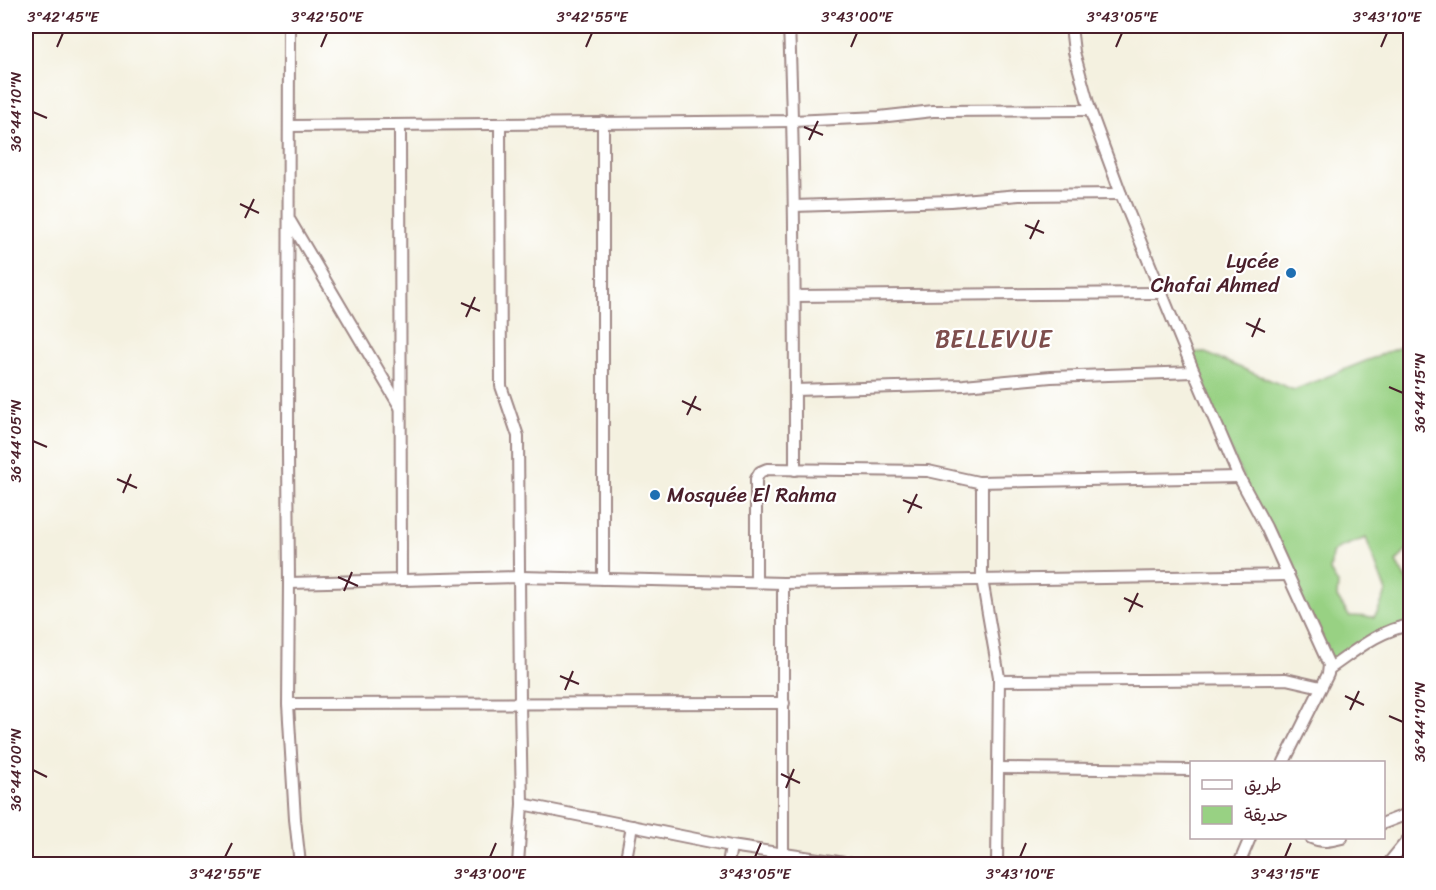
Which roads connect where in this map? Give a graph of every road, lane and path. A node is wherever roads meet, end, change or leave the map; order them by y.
1 (289, 26) edge
2 (789, 26) edge
3 (1071, 26) edge
4 (1090, 110) junction
5 (793, 121) junction
6 (603, 122) junction
7 (500, 123) junction
8 (400, 125) junction
9 (289, 126) junction
10 (1121, 194) junction
11 (794, 206) junction
12 (288, 219) junction
13 (1161, 293) junction
14 (795, 296) junction
15 (1194, 372) junction
16 (795, 390) junction
17 (401, 408) junction
18 (795, 470) junction
19 (1239, 477) junction
20 (982, 482) junction
21 (1288, 575) junction
22 (520, 577) junction
23 (603, 579) junction
24 (982, 579) junction
25 (401, 580) junction
26 (756, 582) junction
27 (289, 583) junction
28 (783, 583) junction
29 (1410, 625) edge
30 (1329, 669) junction
31 (999, 681) junction
32 (1321, 687) junction
33 (783, 703) junction
34 (288, 704) junction
35 (520, 704) junction
36 (1284, 761) edge
37 (998, 768) junction
38 (1190, 770) edge
39 (522, 804) junction
40 (1410, 813) edge
41 (1385, 822) edge
42 (632, 826) junction
43 (1410, 837) edge
44 (1249, 839) edge
45 (1314, 839) edge
46 (1336, 839) edge
47 (731, 846) junction
48 (783, 853) junction
49 (826, 863) edge
50 (300, 864) edge
51 (518, 864) edge
52 (625, 864) edge
53 (728, 864) edge
54 (852, 864) edge
55 (997, 864) edge
56 (1239, 864) edge
57 (1388, 864) edge

1 - 9 street
2 - 5 street
3 - 4 street
4 - 5 street
4 - 10 street
5 - 6 street
5 - 11 street
6 - 7 street
6 - 23 street
7 - 8 street
7 - 22 street
8 - 9 street
8 - 17 street
9 - 12 street
10 - 11 street
10 - 13 street
11 - 14 street
12 - 17 street
12 - 27 street
13 - 14 street
13 - 15 street
14 - 16 street
15 - 16 street
15 - 19 street
16 - 18 street
17 - 25 street
18 - 20 street
18 - 26 street
19 - 20 street
19 - 21 street
20 - 24 street
21 - 24 street
21 - 30 street
22 - 23 street
22 - 25 street
22 - 35 street
23 - 26 street
24 - 28 street
24 - 31 street
25 - 27 street
26 - 28 street
27 - 34 street
28 - 33 street
29 - 30 street
30 - 32 street
31 - 32 street
31 - 37 street
32 - 36 street
33 - 35 street
33 - 48 street
34 - 35 street
34 - 50 street
35 - 39 street
37 - 38 street
37 - 55 street
39 - 42 street
39 - 51 street
40 - 41 street
42 - 47 street
42 - 52 street
43 - 57 street
44 - 56 street
45 - 46 street
47 - 48 street
47 - 53 street
48 - 49 street
49 - 54 street

